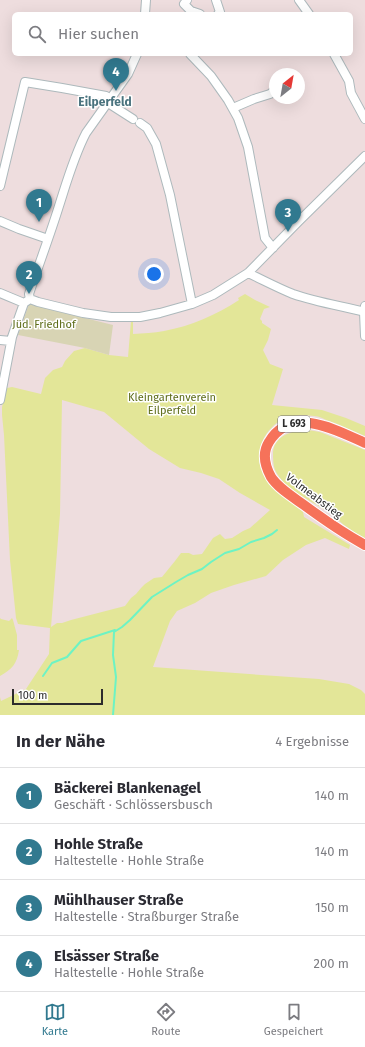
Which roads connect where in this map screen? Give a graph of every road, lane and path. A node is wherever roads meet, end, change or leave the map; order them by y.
1 (146, 0) edge
2 (186, 0) edge
3 (216, 0) edge
4 (299, 0) edge
5 (145, 12) edge
6 (197, 12) edge
7 (220, 12) edge
8 (308, 12) edge
9 (136, 56) edge
10 (192, 56) edge
11 (335, 56) edge
12 (269, 94) edge
13 (109, 101) junction
14 (233, 108) junction
15 (365, 119) edge
16 (365, 156) edge
17 (0, 186) edge
18 (0, 221) edge
19 (48, 240) junction
20 (273, 248) junction
21 (248, 273) junction
22 (0, 293) edge
23 (27, 301) junction
24 (192, 304) junction
25 (365, 310) edge
26 (365, 336) edge
27 (0, 340) edge
28 (11, 341) junction
29 (0, 400) edge
30 (365, 443) edge
31 (365, 545) edge

1 - 5 street
2 - 6 street
3 - 7 street
4 - 8 street
9 - 13 street
10 - 14 street
11 - 15 street
12 - 14 street
13 - 17 street
13 - 19 street
13 - 24 street
14 - 20 street
16 - 20 street
18 - 19 street
19 - 23 street
20 - 21 street
21 - 24 street
21 - 25 street
22 - 23 street
23 - 24 street
23 - 28 street
25 - 26 street
27 - 28 street
28 - 29 street
30 - 31 main road, Volmeabstieg / L 693

